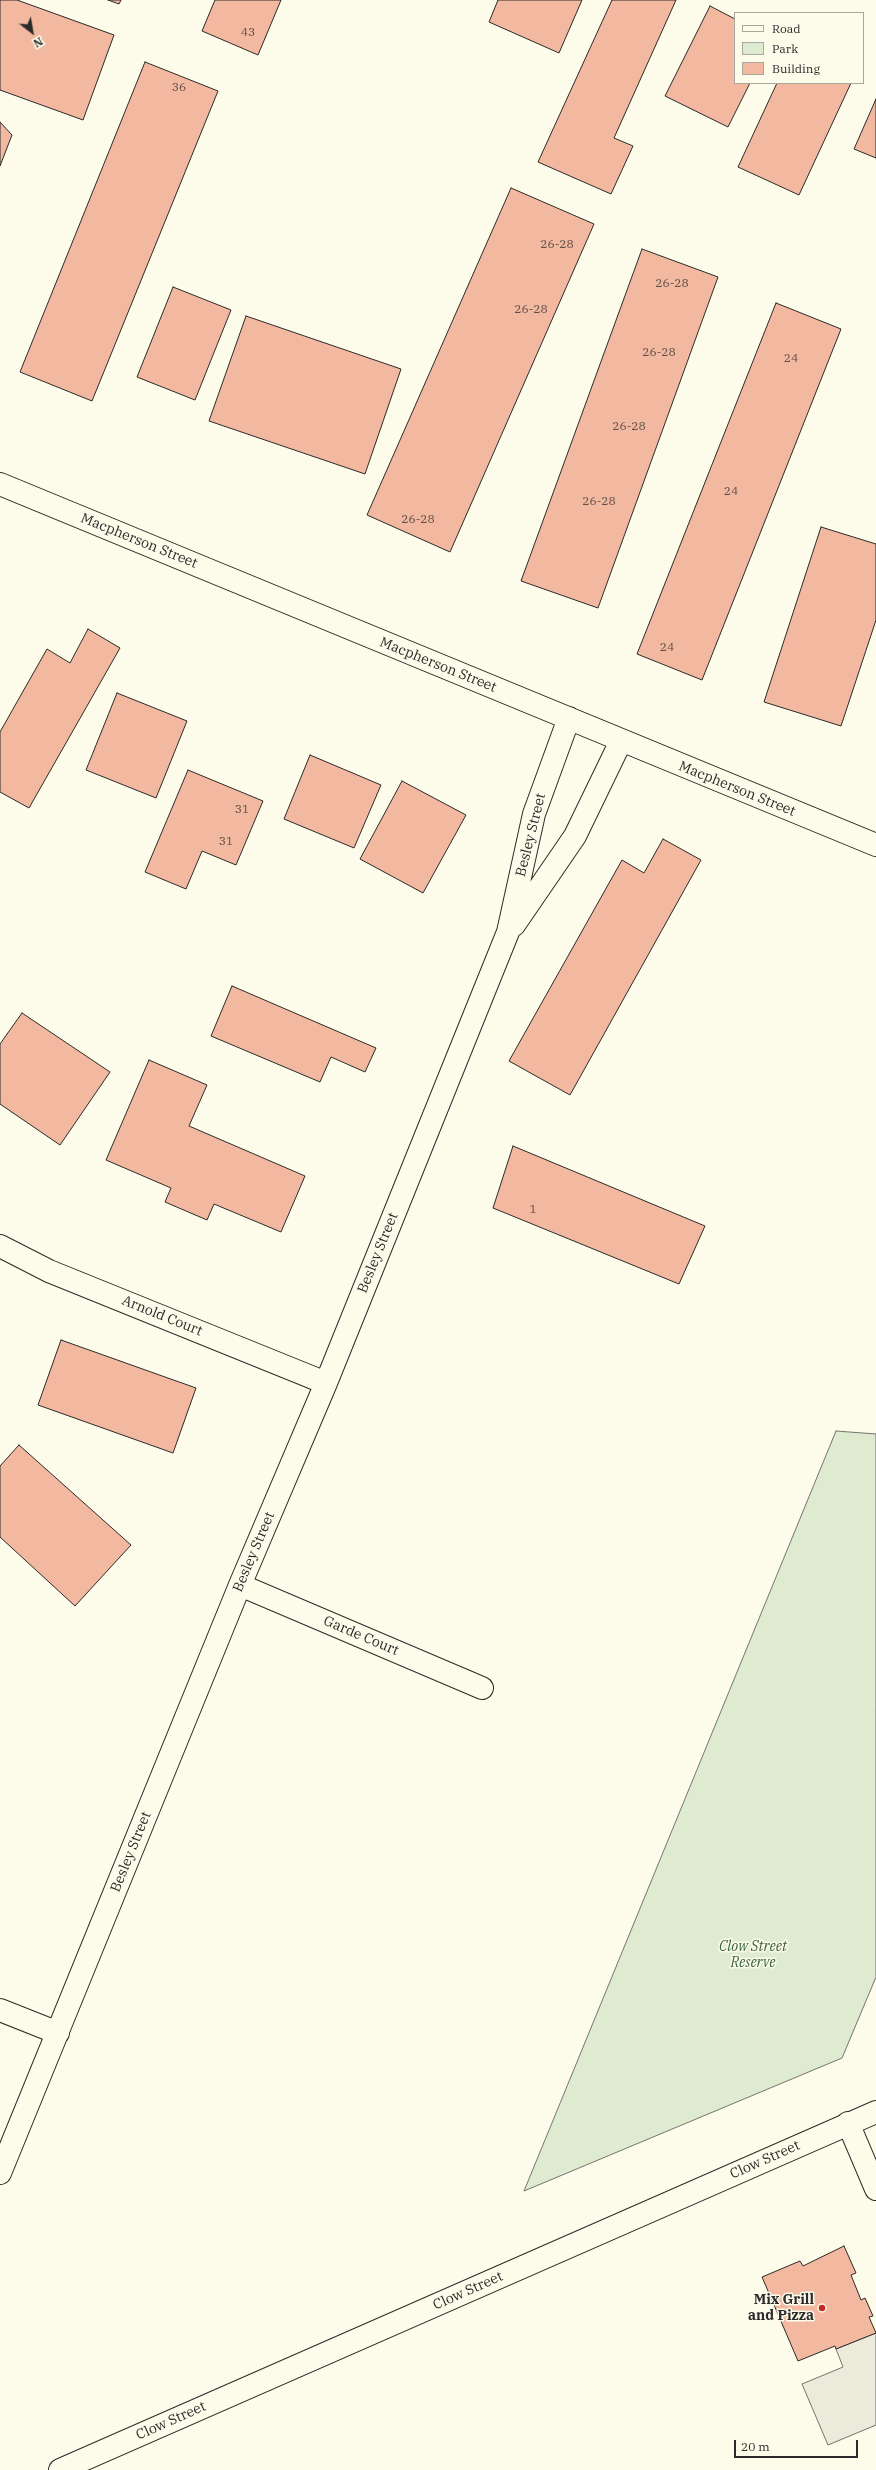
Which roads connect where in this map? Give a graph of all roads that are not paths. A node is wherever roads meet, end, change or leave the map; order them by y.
1 (0, 484) edge
2 (569, 718) junction
3 (621, 741) junction
4 (876, 845) edge
5 (508, 932) junction
6 (0, 1246) edge
7 (326, 1383) junction
8 (240, 1585) junction
9 (482, 1688) dead end
10 (0, 2010) edge
11 (58, 2033) junction
12 (876, 2112) edge
13 (848, 2123) junction
14 (0, 2173) edge
15 (876, 2189) edge
16 (60, 2470) edge

1 - 2 street, Macpherson Street
2 - 3 street, Macpherson Street
2 - 5 street, Besley Street
3 - 4 street, Macpherson Street
3 - 5 street, Besley Street
5 - 7 street, Besley Street
6 - 7 street, Arnold Court
7 - 8 street, Besley Street
8 - 9 street, Garde Court
8 - 11 street, Besley Street
10 - 11 street
11 - 14 street, Besley Street
12 - 13 street, Clow Street
13 - 15 street
13 - 16 street, Clow Street

